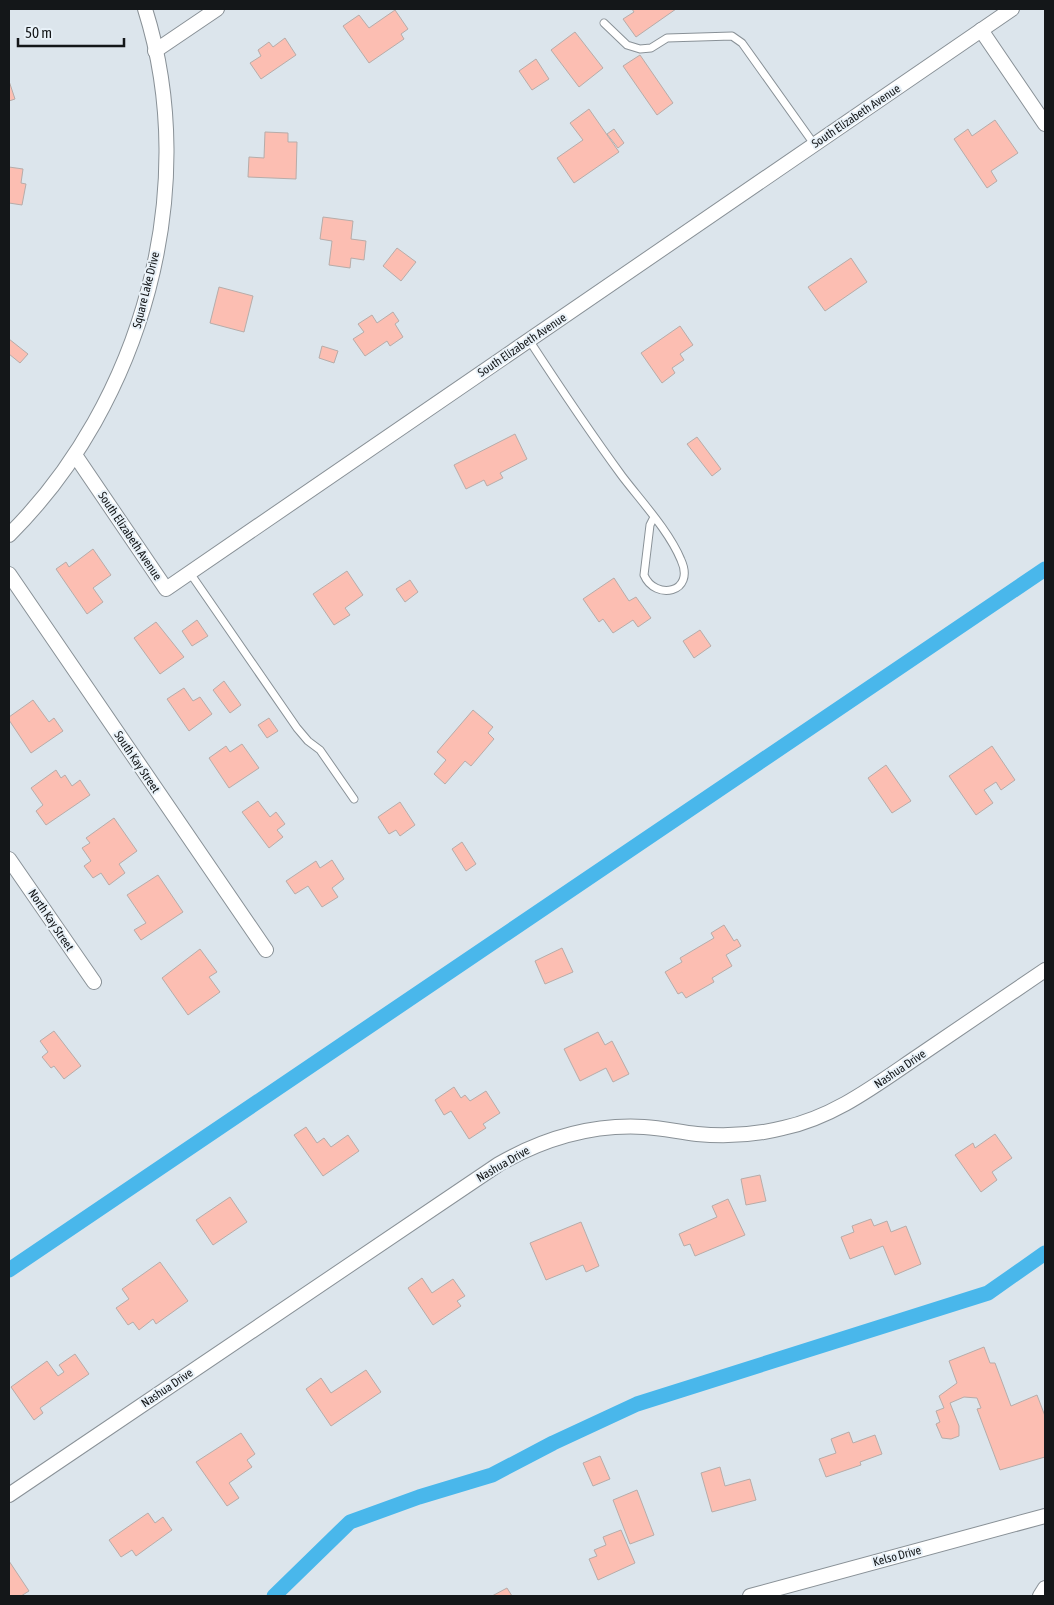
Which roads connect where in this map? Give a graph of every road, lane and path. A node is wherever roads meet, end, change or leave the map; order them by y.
1 (145, 9) edge
2 (217, 9) edge
3 (1012, 9) edge
4 (604, 23) dead end
5 (981, 30) junction
6 (155, 52) junction
7 (1045, 124) edge
8 (814, 144) junction
9 (529, 340) junction
10 (74, 455) junction
11 (653, 518) junction
12 (9, 535) edge
13 (190, 573) junction
14 (9, 574) edge
15 (354, 799) dead end
16 (9, 858) edge
17 (266, 950) dead end
18 (1045, 970) edge
19 (94, 982) dead end
20 (9, 1495) edge
21 (1045, 1516) edge
22 (1045, 1588) edge
23 (750, 1596) edge
24 (1040, 1596) edge

1 - 6 street, Square Lake Drive
2 - 6 street
3 - 5 street, South Elizabeth Avenue
4 - 8 lane
5 - 7 street
5 - 8 street, South Elizabeth Avenue
6 - 10 street, Square Lake Drive
8 - 9 street, South Elizabeth Avenue
9 - 11 lane
9 - 13 street, South Elizabeth Avenue
10 - 12 street, Square Lake Drive
10 - 13 street, South Elizabeth Avenue
11 - 11 lane
13 - 15 lane
14 - 17 street, South Kay Street
16 - 19 street, North Kay Street
18 - 20 street, Nashua Drive
21 - 23 street, Kelso Drive
22 - 24 street

